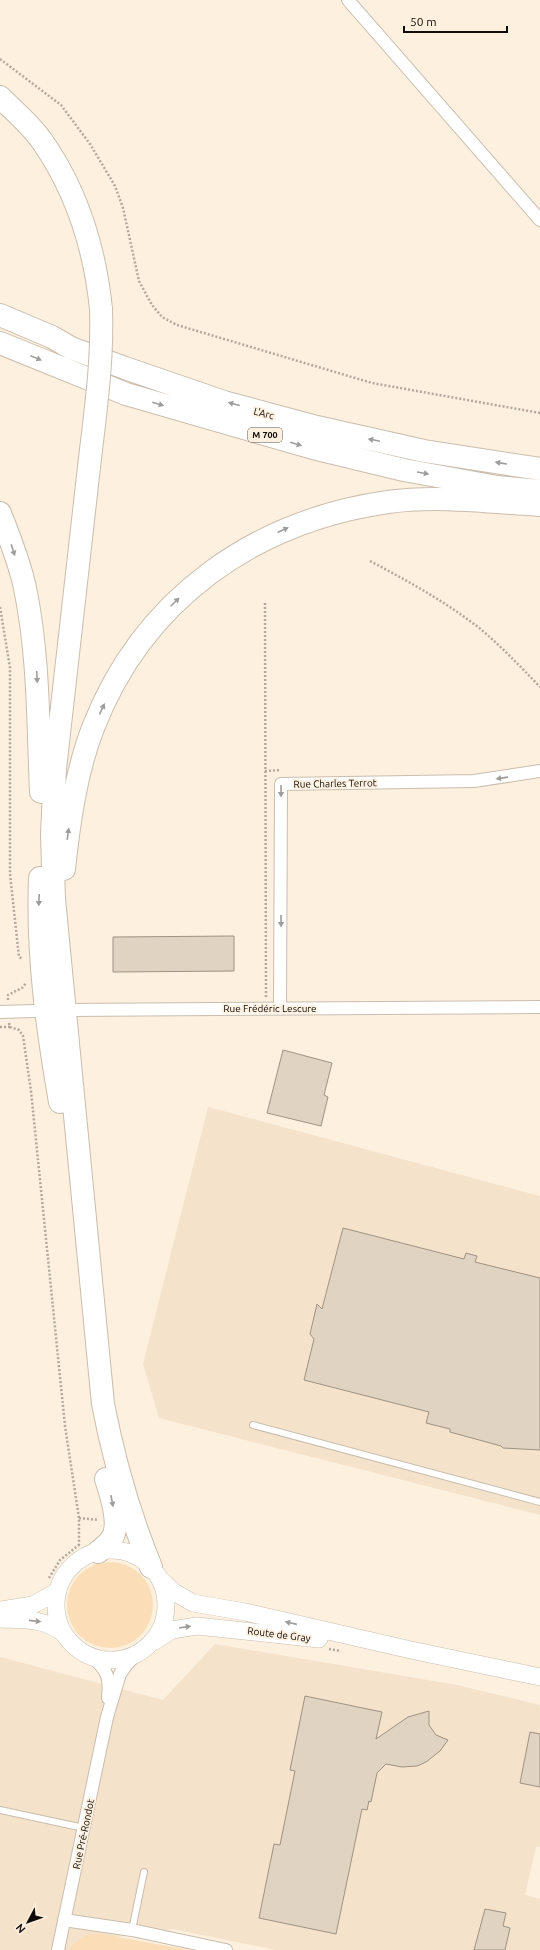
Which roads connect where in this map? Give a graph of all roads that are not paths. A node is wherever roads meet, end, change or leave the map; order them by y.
1 (348, 0) edge
2 (0, 97) edge
3 (0, 114) edge
4 (540, 220) edge
5 (95, 310) junction
6 (0, 315) edge
7 (0, 343) edge
8 (84, 466) junction
9 (540, 469) edge
10 (540, 491) edge
11 (540, 505) edge
12 (0, 513) edge
13 (540, 771) edge
14 (42, 805) junction
15 (48, 941) junction
16 (540, 1007) edge
17 (280, 1008) junction
18 (55, 1010) junction
19 (4, 1012) edge
20 (253, 1425) dead end
21 (540, 1502) edge
22 (88, 1548) junction
23 (156, 1573) junction
24 (58, 1591) junction
25 (0, 1610) edge
26 (0, 1619) edge
27 (66, 1636) junction
28 (151, 1645) junction
29 (411, 1650) junction
30 (136, 1655) junction
31 (92, 1657) junction
32 (540, 1677) edge
33 (107, 1717) junction
34 (0, 1810) edge
35 (84, 1828) junction
36 (144, 1872) dead end
37 (64, 1920) junction
38 (132, 1930) junction
39 (58, 1950) edge
40 (226, 1950) edge

1 - 4 street
2 - 5 highway
3 - 5 highway
5 - 8 highway
9 -> 6 highway, L'Arc / M 700
7 -> 10 highway, L'Arc / M 700
8 - 14 highway
8 - 15 highway
15 -> 11 highway
12 -> 14 highway
13 -> 17 street, Rue Charles Terrot
14 -> 15 highway
15 - 18 highway
16 - 17 street, Rue Frédéric Lescure
17 - 18 street, Rue Frédéric Lescure
18 - 19 street, Rue Frédéric Lescure
18 -> 22 highway
18 - 23 highway
20 - 21 lane
22 - 23 main road
22 - 24 main road
23 - 28 main road
29 -> 23 main road, Route de Gray
24 - 25 main road
24 - 27 main road
26 -> 27 main road
27 - 31 main road
28 -> 29 main road, Route de Gray
28 - 30 main road
29 - 32 main road, Route de Gray
30 - 31 main road
30 - 33 street, Rue Pré-Rondot
31 - 33 street, Rue Pré-Rondot
33 - 35 street, Rue Pré-Rondot
34 - 35 lane
35 - 37 street, Rue Pré-Rondot
36 - 38 lane
37 - 38 street
37 - 39 street, Rue Pré-Rondot
38 - 40 street

